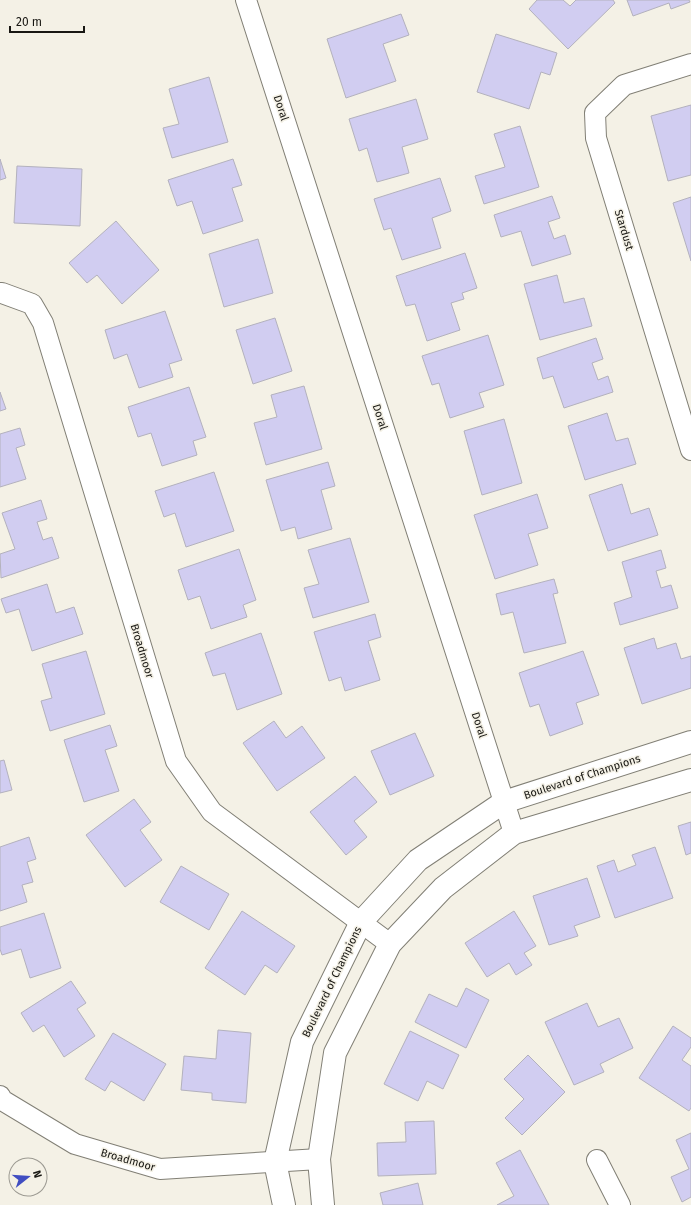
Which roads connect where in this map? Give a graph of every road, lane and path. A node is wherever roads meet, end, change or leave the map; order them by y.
1 (246, 0) edge
2 (691, 64) edge
3 (0, 293) edge
4 (691, 450) edge
5 (691, 742) edge
6 (691, 780) edge
7 (504, 802) junction
8 (514, 833) junction
9 (361, 922) junction
10 (390, 944) junction
11 (0, 1096) edge
12 (319, 1160) junction
13 (597, 1160) dead end
14 (275, 1162) junction
15 (284, 1205) edge
16 (323, 1205) edge
17 (620, 1205) edge

1 - 7 street, Doral
2 - 4 street, Stardust
3 - 9 street, Broadmoor
5 - 7 street, Boulevard of Champions
6 - 8 street
7 - 8 street, Doral
7 - 9 street, Boulevard of Champions
8 - 10 street
9 - 10 street, Broadmoor
9 - 14 street, Boulevard of Champions
10 - 12 street
11 - 14 street, Broadmoor
12 - 14 street, Broadmoor
12 - 16 street
13 - 17 street
14 - 15 street, Boulevard of Champions

